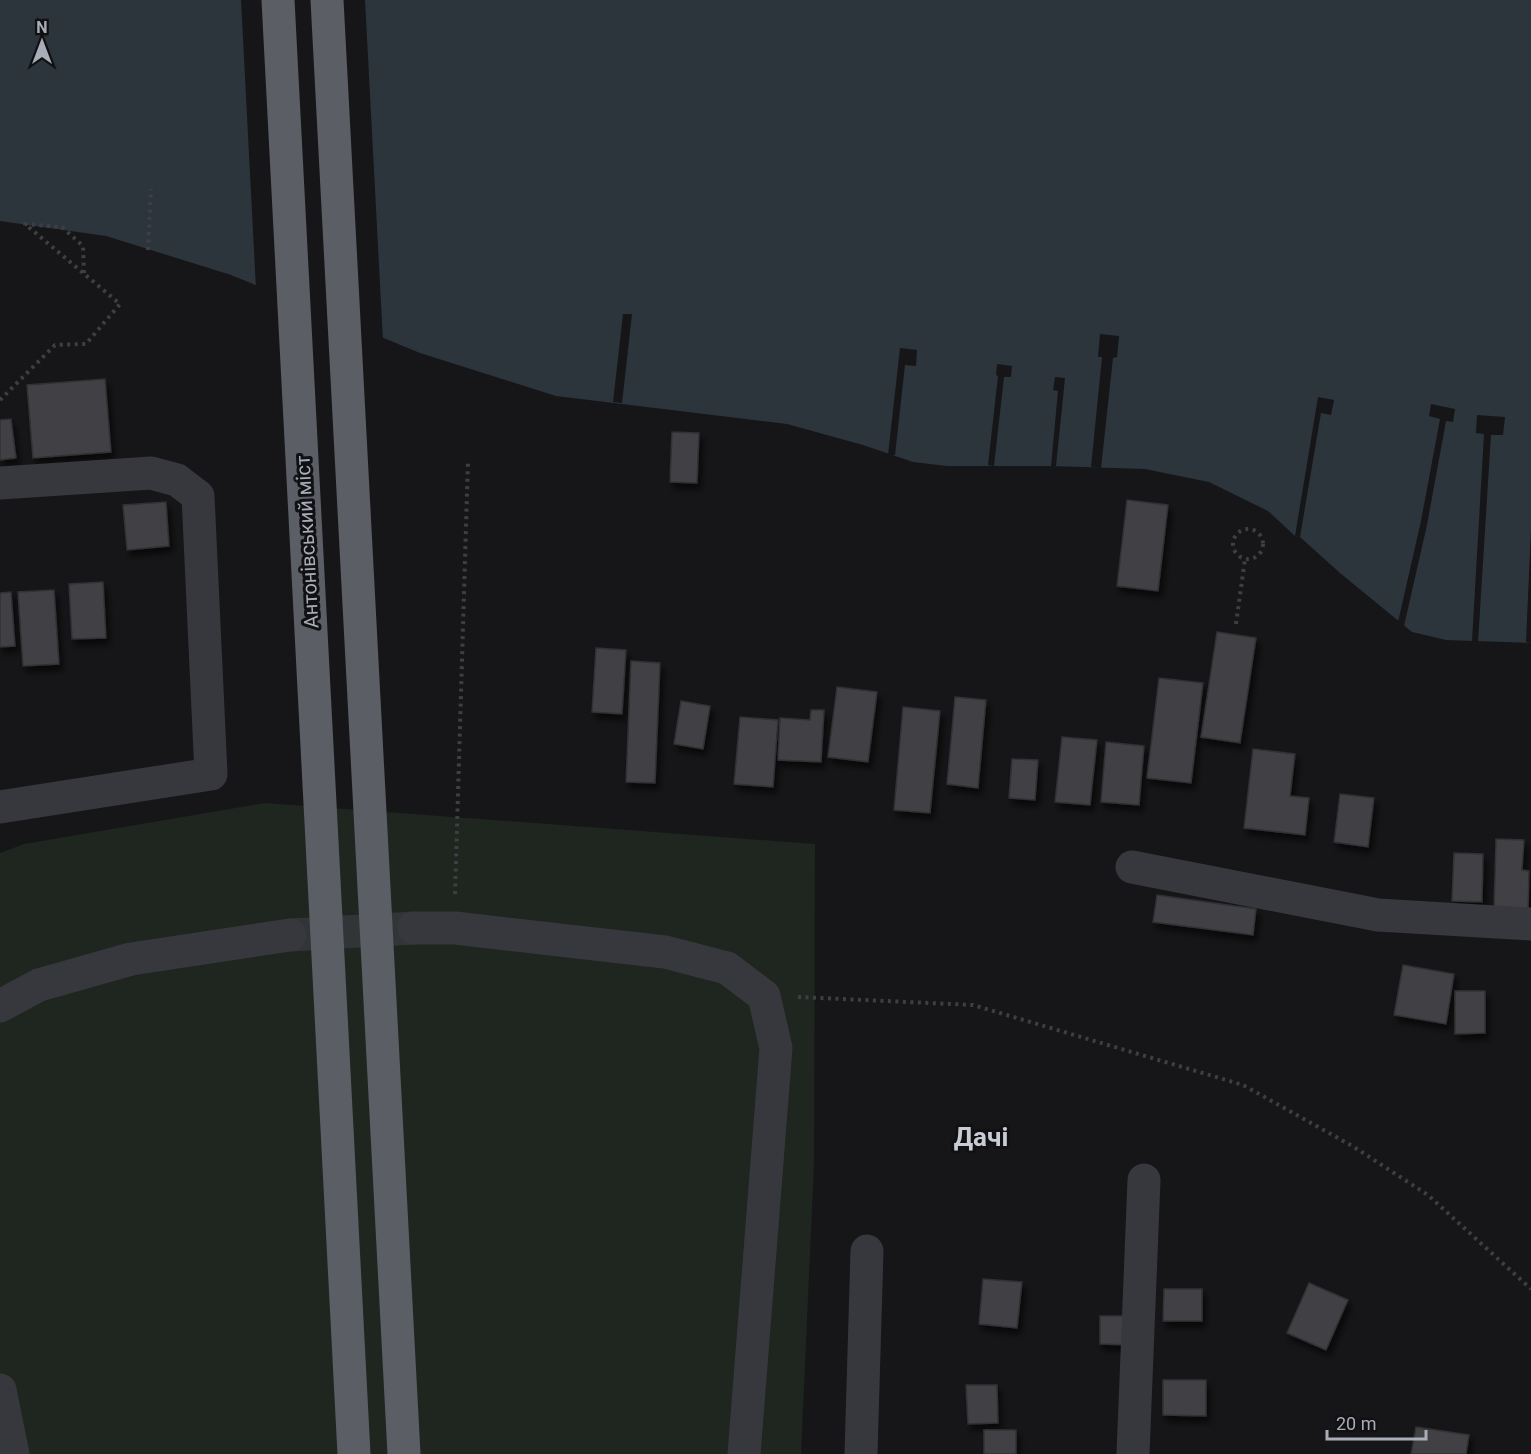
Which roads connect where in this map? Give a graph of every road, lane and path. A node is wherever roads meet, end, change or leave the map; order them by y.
1 (278, 0) edge
2 (327, 0) edge
3 (151, 189) dead end
4 (148, 250) dead end
5 (84, 273) junction
6 (0, 400) edge
7 (468, 460) dead end
8 (0, 483) edge
9 (1245, 558) junction
10 (1236, 624) dead end
11 (0, 807) edge
12 (1132, 867) dead end
13 (1531, 924) edge
14 (414, 928) tunnel mouth
15 (455, 928) junction
16 (290, 935) tunnel mouth
17 (764, 996) junction
18 (0, 1006) edge
19 (1144, 1180) dead end
20 (867, 1251) dead end
21 (1531, 1289) edge
22 (0, 1390) edge
23 (13, 1454) edge
24 (354, 1454) edge
25 (404, 1454) edge
26 (744, 1454) edge
27 (861, 1454) edge
28 (1133, 1454) edge

1 - 24 highway, Антонівський міст
2 - 25 highway
3 - 4 path
5 - 5 path
5 - 6 path
7 - 15 path
8 - 11 street
9 - 9 path
9 - 10 path
12 - 13 street
14 - 15 street
15 - 17 street
16 - 18 street
17 - 21 path
17 - 26 street
19 - 28 street
20 - 27 street
22 - 23 street

